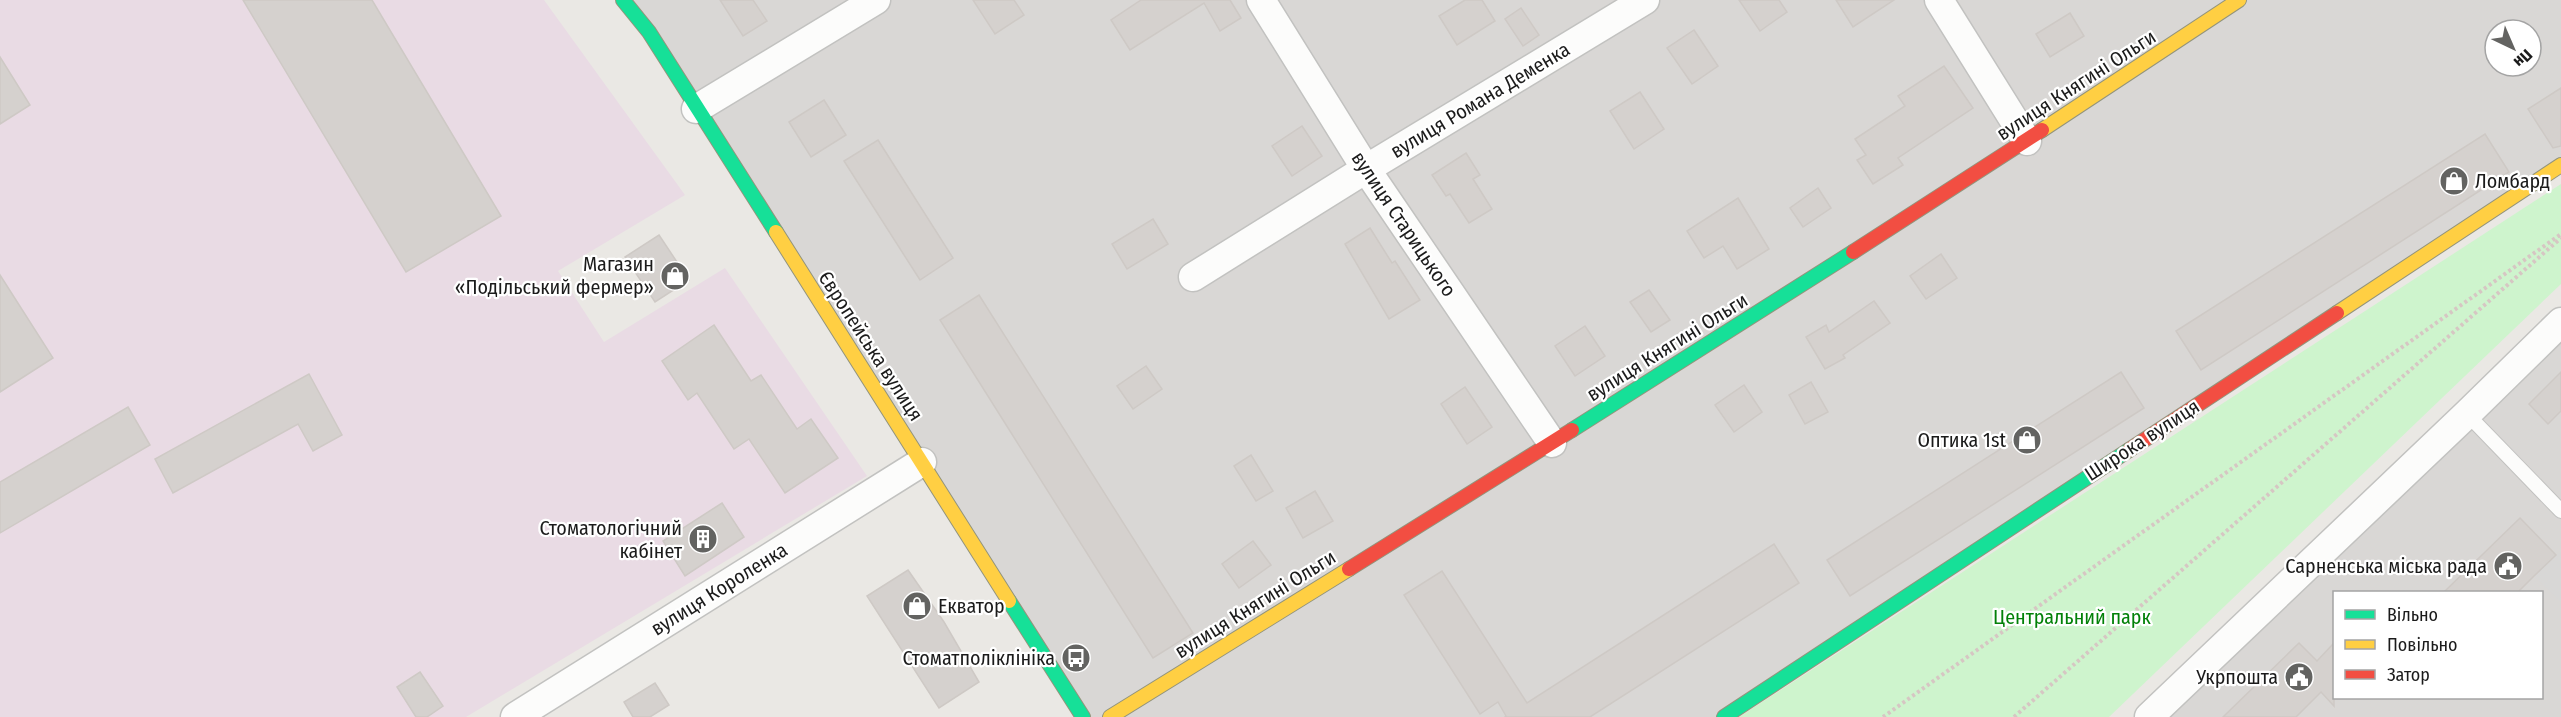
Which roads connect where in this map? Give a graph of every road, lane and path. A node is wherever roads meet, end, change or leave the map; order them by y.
1 (623, 0) edge
2 (876, 0) edge
3 (1262, 0) edge
4 (1645, 0) edge
5 (1939, 0) edge
6 (2239, 0) edge
7 (696, 109) junction
8 (2027, 141) junction
9 (2561, 165) edge
10 (1366, 169) junction
11 (2561, 236) edge
12 (1193, 277) dead end
13 (2561, 322) edge
14 (2467, 414) junction
15 (1552, 444) junction
16 (922, 462) junction
17 (2561, 511) edge
18 (515, 717) edge
19 (1083, 717) edge
20 (1110, 717) edge
21 (1724, 717) edge
22 (1883, 717) edge
23 (2014, 717) edge
24 (2150, 717) edge

1 - 7 street, Європейська вулиця
2 - 7 street
3 - 10 street, вулиця Старицького
4 - 10 street, вулиця Романа Деменка
5 - 8 street
6 - 8 street, вулиця Княгині Ольги
7 - 16 street, Європейська вулиця
8 - 15 street, вулиця Княгині Ольги
9 - 21 street, Широка вулиця
10 - 12 street, вулиця Романа Деменка
10 - 15 street, вулиця Старицького
11 - 22 path
11 - 23 path
13 - 14 street
14 - 17 lane
14 - 24 street
15 - 20 street, вулиця Княгині Ольги
16 - 18 street, вулиця Короленка
16 - 19 street, Європейська вулиця

